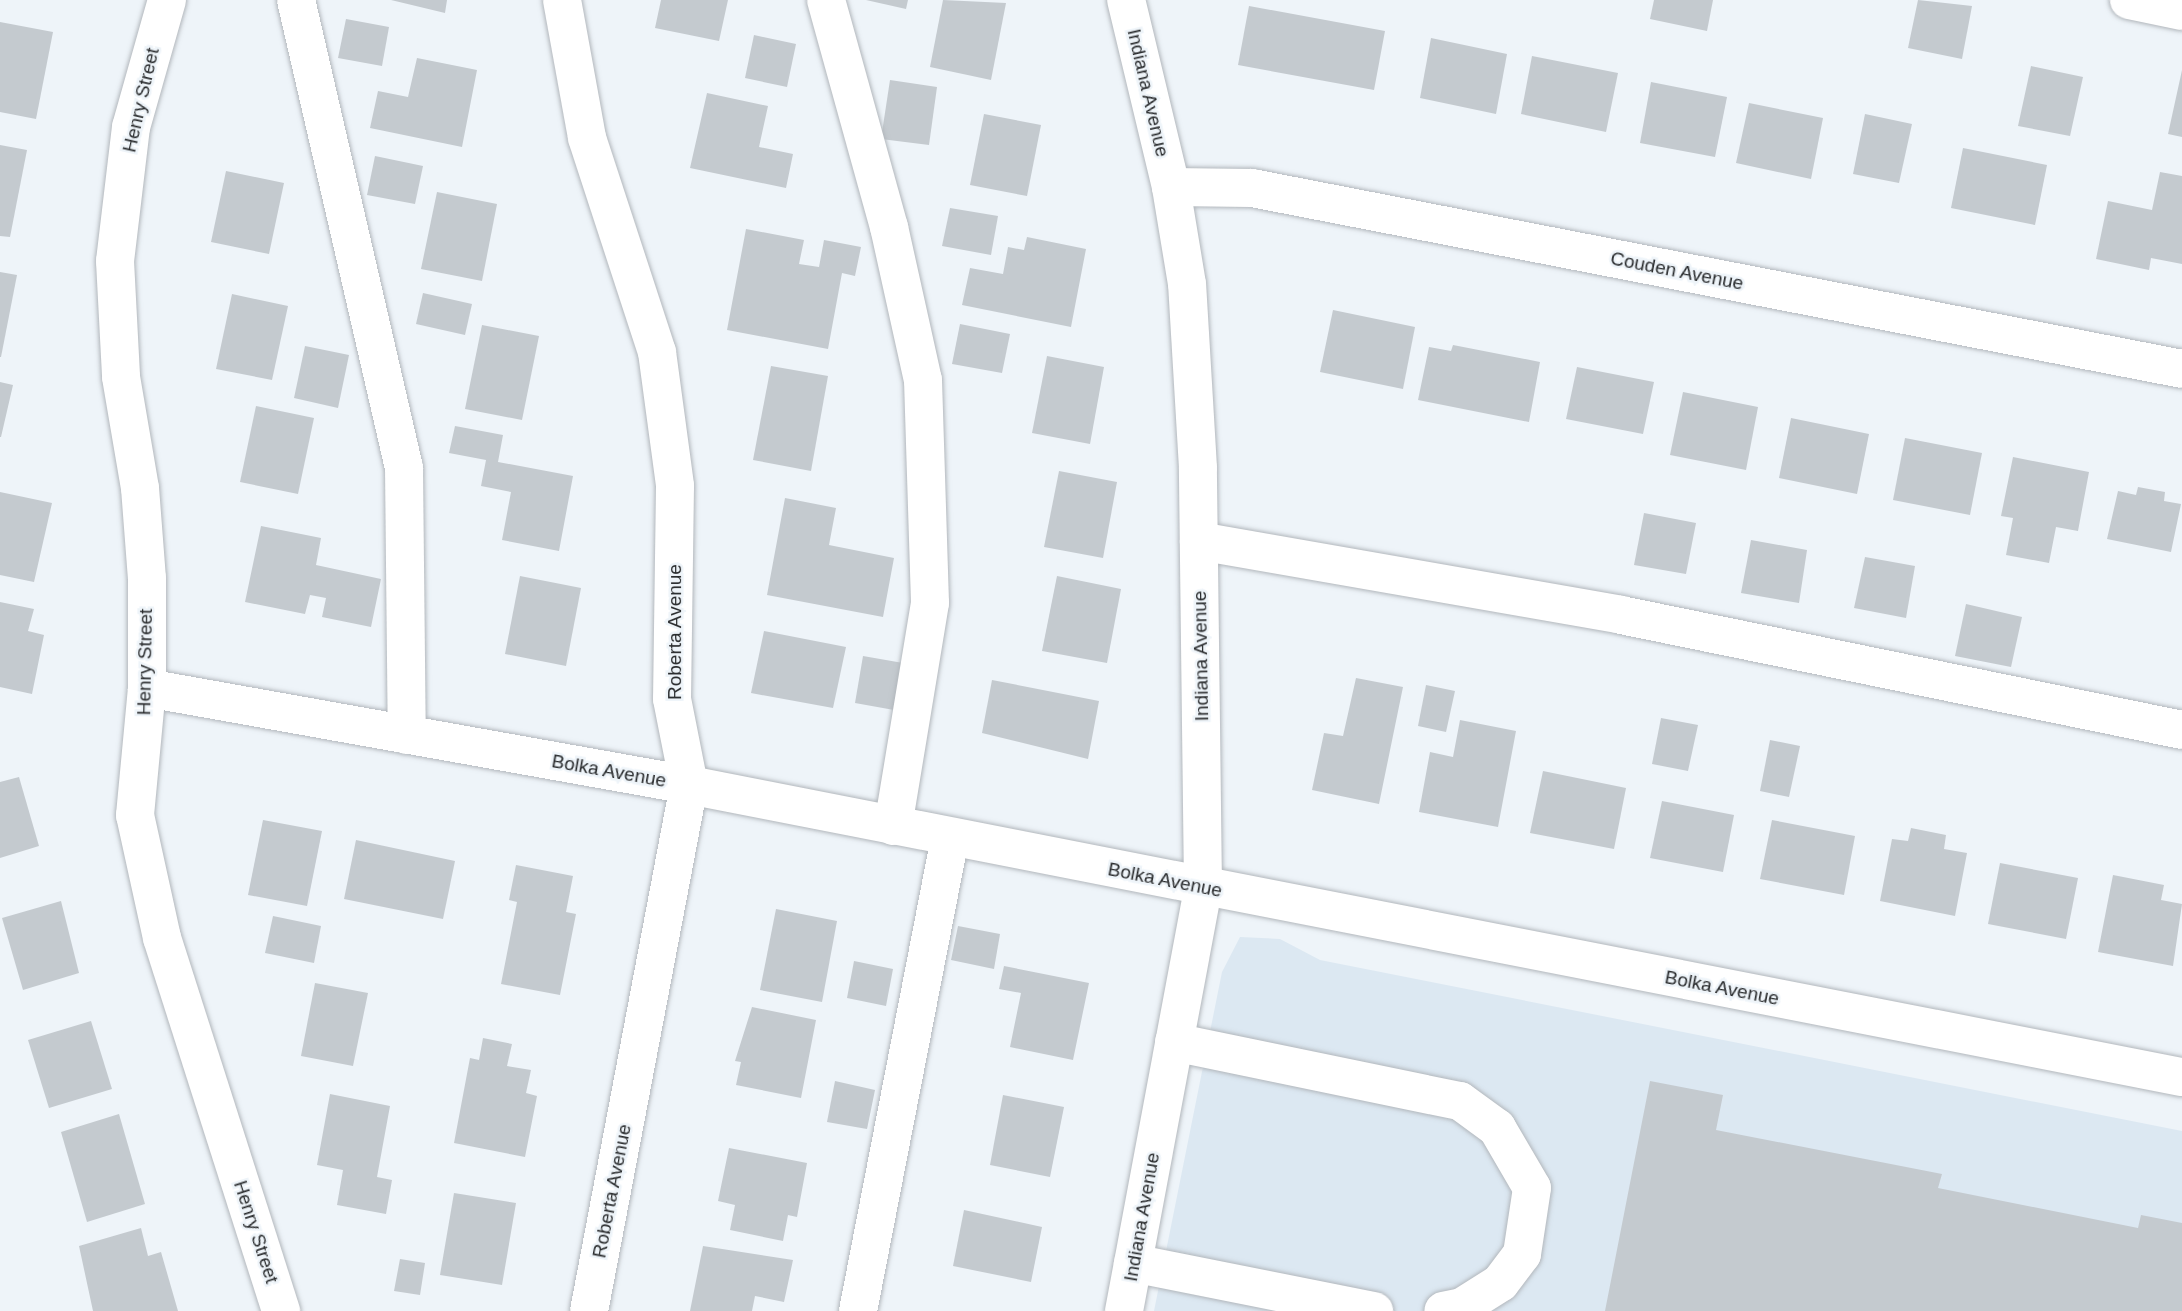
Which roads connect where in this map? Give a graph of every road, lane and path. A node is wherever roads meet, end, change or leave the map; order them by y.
1 (167, 0) edge
2 (296, 0) edge
3 (562, 0) edge
4 (826, 0) edge
5 (1126, 0) edge
6 (2129, 0) edge
7 (2182, 11) edge
8 (1171, 187) junction
9 (2182, 369) edge
10 (1199, 541) junction
11 (147, 688) junction
12 (2182, 730) edge
13 (407, 735) junction
14 (688, 785) junction
15 (893, 826) junction
16 (950, 837) junction
17 (1203, 888) junction
18 (1174, 1042) junction
19 (2182, 1077) edge
20 (1133, 1263) junction
21 (281, 1311) edge
22 (589, 1311) edge
23 (858, 1311) edge
24 (1124, 1311) edge
25 (1374, 1311) edge
26 (1443, 1311) edge

1 - 11 street, Henry Street
2 - 13 street
3 - 14 street, Roberta Avenue
4 - 15 street
5 - 8 street, Indiana Avenue
6 - 7 street
8 - 9 street, Couden Avenue
8 - 10 street, Indiana Avenue
10 - 12 street
10 - 17 street, Indiana Avenue
11 - 13 street, Bolka Avenue
11 - 21 street, Henry Street
13 - 14 street, Bolka Avenue
14 - 15 street, Bolka Avenue
14 - 22 street, Roberta Avenue
15 - 16 street, Bolka Avenue
16 - 17 street, Bolka Avenue
16 - 23 street
17 - 18 street, Indiana Avenue
17 - 19 street, Bolka Avenue
18 - 20 street, Indiana Avenue
18 - 26 street
20 - 24 street, Indiana Avenue
20 - 25 street

